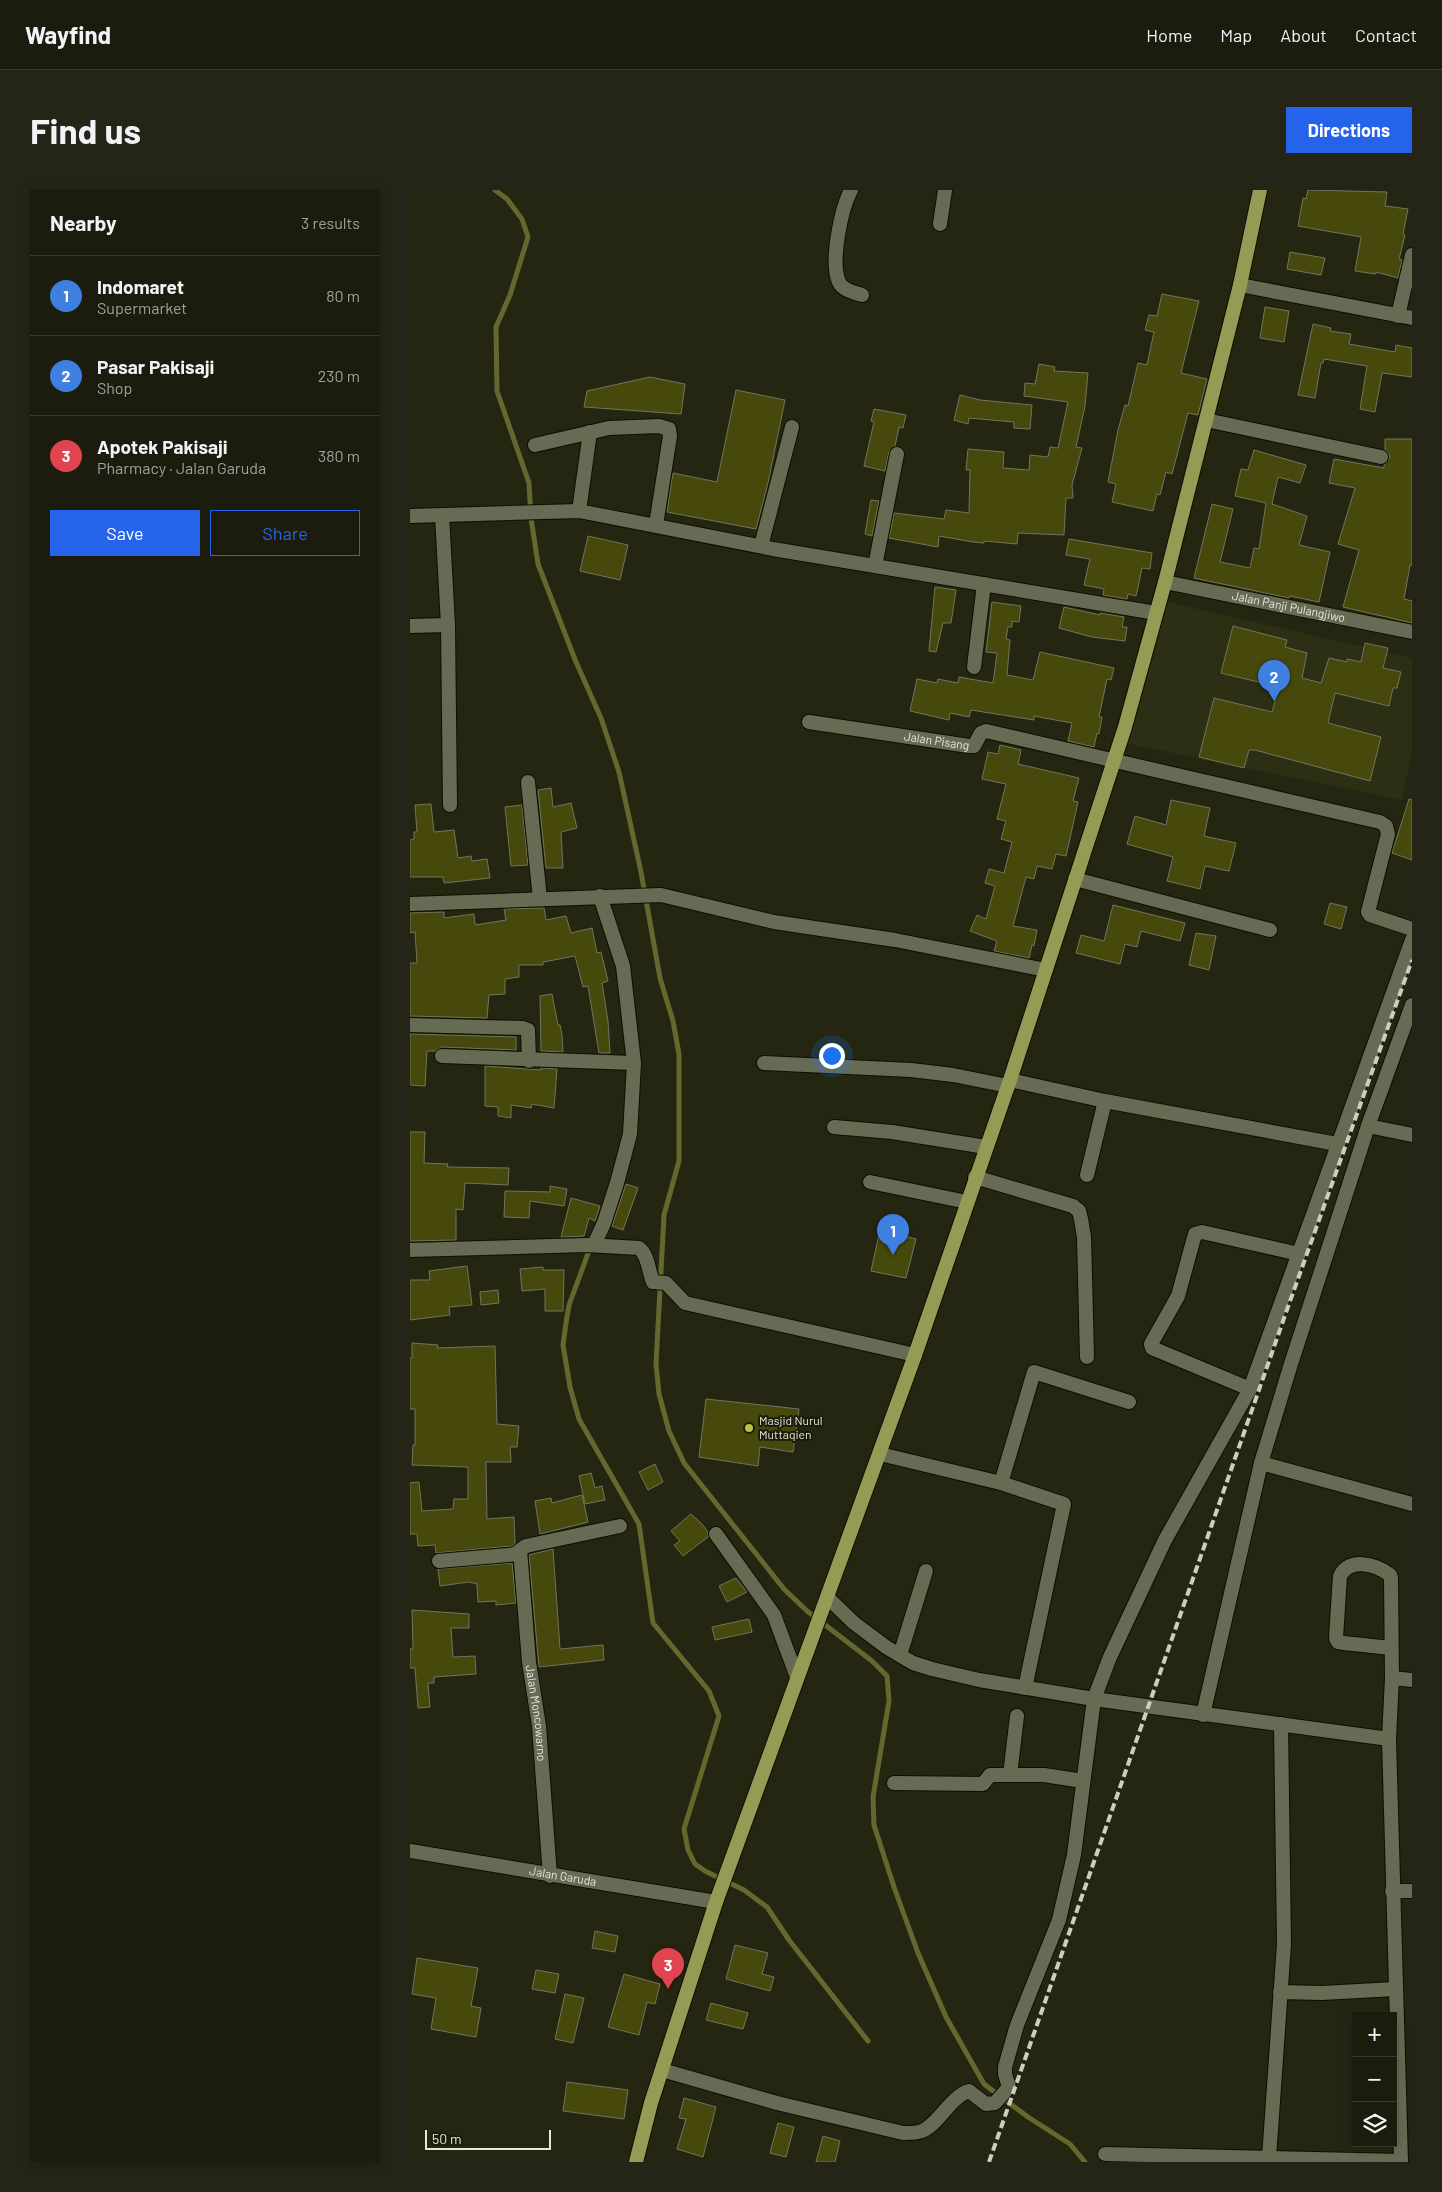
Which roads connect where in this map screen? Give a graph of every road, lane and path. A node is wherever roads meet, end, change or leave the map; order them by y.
1 (851, 190) edge
2 (945, 190) edge
3 (1260, 190) edge
4 (940, 224) dead end
5 (1412, 255) edge
6 (1240, 285) junction
7 (862, 295) dead end
8 (1405, 317) edge
9 (1206, 420) junction
10 (792, 427) dead end
11 (590, 432) junction
12 (535, 445) dead end
13 (897, 454) dead end
14 (1381, 457) dead end
15 (579, 511) junction
16 (442, 515) junction
17 (410, 516) edge
18 (656, 525) junction
19 (761, 546) junction
20 (875, 566) junction
21 (1165, 582) junction
22 (984, 584) junction
23 (1156, 613) junction
24 (448, 625) junction
25 (410, 626) edge
26 (1412, 632) edge
27 (974, 666) dead end
28 (809, 722) dead end
29 (1113, 760) junction
30 (528, 782) dead end
31 (450, 805) dead end
32 (1075, 879) junction
33 (601, 896) junction
34 (540, 899) junction
35 (410, 904) edge
36 (1412, 928) edge
37 (1270, 930) dead end
38 (1412, 940) edge
39 (1046, 970) junction
40 (1411, 1010) edge
41 (410, 1024) edge
42 (442, 1056) dead end
43 (529, 1060) junction
44 (634, 1063) junction
45 (764, 1063) dead end
46 (1009, 1083) junction
47 (1104, 1101) junction
48 (1368, 1126) junction
49 (834, 1127) dead end
50 (1412, 1135) edge
51 (1337, 1144) junction
52 (986, 1147) junction
53 (1087, 1175) dead end
54 (975, 1177) junction
55 (870, 1182) dead end
56 (967, 1202) junction
57 (590, 1245) junction
58 (410, 1250) edge
59 (1299, 1254) junction
60 (915, 1355) junction
61 (1087, 1357) dead end
62 (1250, 1389) junction
63 (1129, 1402) dead end
64 (880, 1454) junction
65 (1262, 1462) junction
66 (1001, 1483) junction
67 (1412, 1504) edge
68 (620, 1526) dead end
69 (716, 1534) dead end
70 (520, 1550) junction
71 (439, 1561) dead end
72 (926, 1571) dead end
73 (828, 1598) junction
74 (1391, 1648) junction
75 (900, 1655) junction
76 (797, 1677) junction
77 (1392, 1678) junction
78 (1412, 1680) edge
79 (1026, 1688) junction
80 (1094, 1699) junction
81 (1203, 1714) junction
82 (1017, 1716) dead end
83 (1281, 1724) junction
84 (1389, 1739) junction
85 (1010, 1775) junction
86 (1083, 1780) junction
87 (894, 1784) dead end
88 (410, 1851) edge
89 (550, 1876) junction
90 (1392, 1891) junction
91 (1412, 1891) edge
92 (719, 1896) junction
93 (1395, 1989) junction
94 (1280, 1992) junction
95 (662, 2070) junction
96 (1105, 2154) dead end
97 (1269, 2158) junction
98 (1401, 2161) edge
99 (636, 2162) edge

1 - 7 street
2 - 4 street
3 - 6 highway
5 - 8 street
6 - 8 street
6 - 9 highway
9 - 14 street
9 - 21 highway
10 - 19 street
11 - 12 street
11 - 15 street
11 - 18 street
13 - 20 street
15 - 16 street
15 - 18 street
16 - 17 street
16 - 24 street
18 - 19 street
19 - 20 street
20 - 22 street
21 - 23 highway
21 - 26 street, Jalan Panji Pulangjiwo
22 - 23 street
22 - 27 street
23 - 29 highway
24 - 25 street
24 - 31 street
28 - 29 street, Jalan Pisang
29 - 32 highway
29 - 36 street
30 - 34 street
32 - 37 street
32 - 39 highway
33 - 34 street
33 - 39 street
33 - 44 street
34 - 35 street
38 - 51 street
39 - 46 highway
40 - 48 street
41 - 43 street
42 - 43 street
43 - 44 street
44 - 57 street
45 - 46 street
46 - 47 street
46 - 52 highway
47 - 51 street
47 - 53 street
48 - 50 street
48 - 65 street
49 - 52 street
51 - 59 street
52 - 54 highway
54 - 56 highway
54 - 61 street
55 - 56 street
56 - 60 highway
57 - 58 street
57 - 60 street
59 - 62 street
59 - 62 street
60 - 64 highway
62 - 80 street
63 - 66 street
64 - 66 street
64 - 73 highway
65 - 67 street
65 - 81 street
66 - 79 street
68 - 70 street
69 - 76 street
70 - 71 street
70 - 89 street, Jalan Moncowarno
72 - 75 street
73 - 75 street
73 - 76 highway
74 - 74 street
74 - 77 street
75 - 79 street
76 - 92 highway
77 - 78 street
77 - 84 street
79 - 80 street
80 - 81 street
80 - 86 street
81 - 83 street
82 - 85 street
83 - 84 street
83 - 94 street
84 - 90 street
85 - 86 street
85 - 87 street
86 - 95 street
88 - 89 street, Jalan Garuda
89 - 92 street, Jalan Garuda
90 - 91 street
90 - 93 street
92 - 95 highway
93 - 94 street
93 - 98 street
94 - 97 street
95 - 99 highway
96 - 97 street
97 - 98 street

